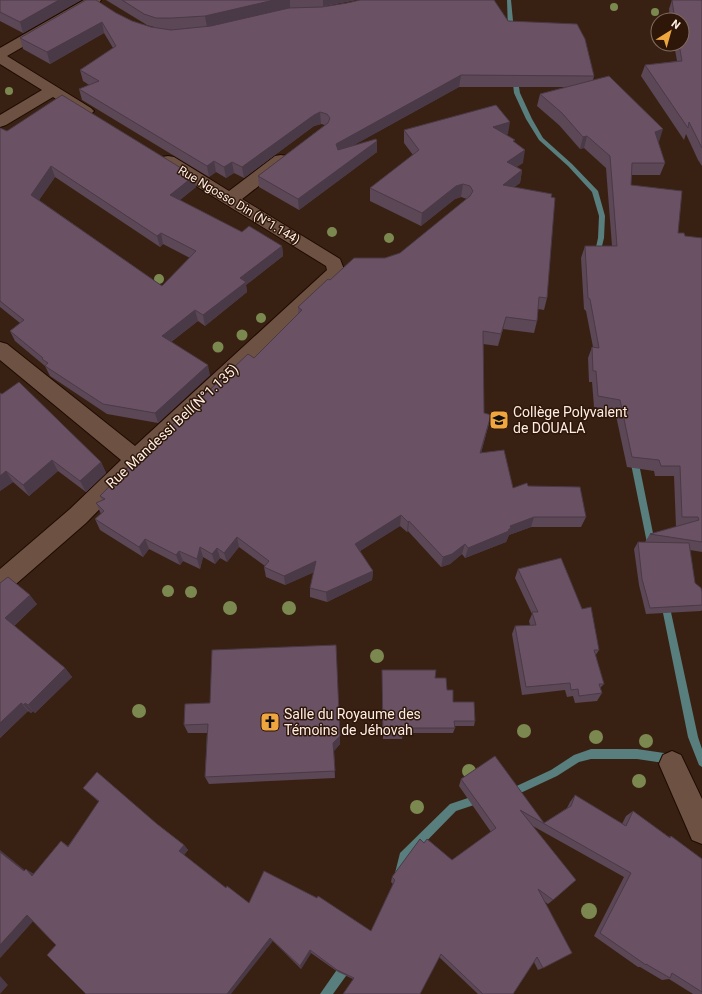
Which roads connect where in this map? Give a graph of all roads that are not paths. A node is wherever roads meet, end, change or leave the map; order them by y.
1 (94, 0) edge
2 (107, 8) edge
3 (0, 54) edge
4 (0, 58) edge
5 (52, 91) junction
6 (100, 120) edge
7 (0, 122) edge
8 (296, 149) edge
9 (155, 153) edge
10 (230, 199) junction
11 (342, 263) joint
12 (0, 349) edge
13 (135, 459) junction
14 (0, 584) edge
15 (672, 764) dead end
16 (702, 830) edge

1 - 2 street
1 - 3 street
4 - 5 street
5 - 6 street
5 - 7 street
8 - 10 street
9 - 10 street, Rue Ngosso Din (N°1.144)
10 - 11 street, Rue Ngosso Din (N°1.144)
11 - 13 street, Rue Mandessi Bell(N°1.135)
12 - 13 street
13 - 14 street, Rue Mandessi Bell(N°1.135)
15 - 16 street

